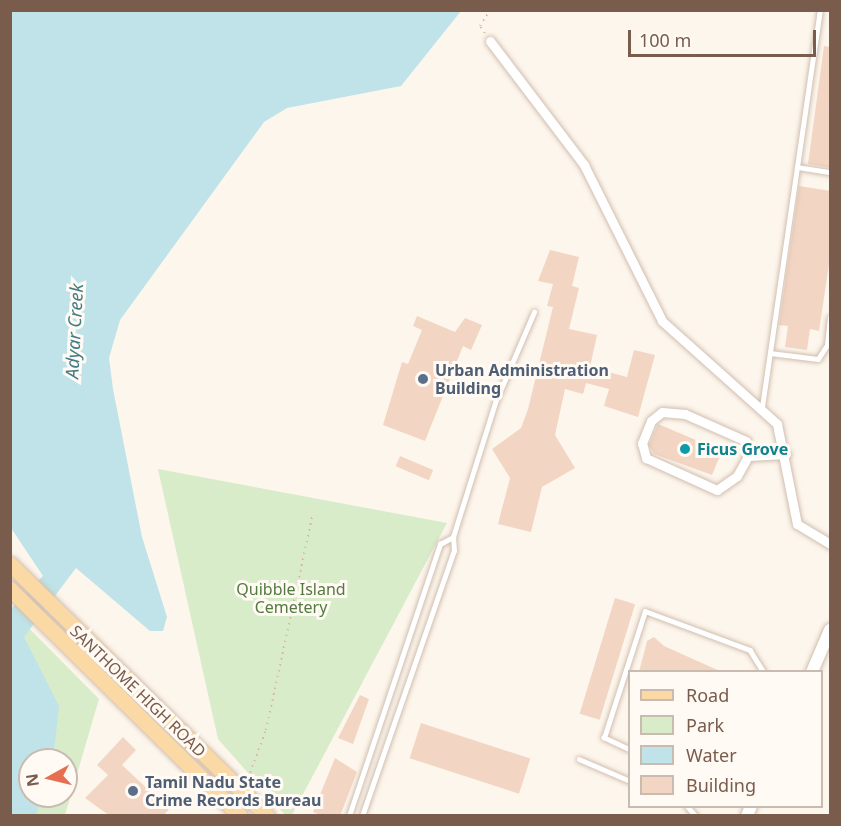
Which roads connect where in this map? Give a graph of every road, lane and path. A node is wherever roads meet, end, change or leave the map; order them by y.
1 (490, 10) edge
2 (819, 10) edge
3 (480, 26) dead end
4 (490, 41) dead end
5 (797, 167) junction
6 (831, 172) edge
7 (534, 312) dead end
8 (831, 318) edge
9 (770, 353) junction
10 (762, 407) junction
11 (786, 454) junction
12 (747, 456) junction
13 (313, 513) dead end
14 (453, 537) junction
15 (831, 544) edge
16 (10, 564) edge
17 (10, 589) edge
18 (831, 630) edge
19 (763, 670) edge
20 (813, 670) edge
21 (628, 749) edge
22 (579, 759) dead end
23 (628, 780) edge
24 (242, 792) junction
25 (240, 816) edge
26 (267, 816) edge
27 (349, 816) edge
28 (362, 816) edge

1 - 3 path
2 - 5 lane
4 - 10 street
5 - 6 lane
5 - 9 lane
7 - 14 lane
8 - 9 lane
9 - 10 lane
10 - 11 street
11 - 12 street
11 - 15 street
12 - 12 street
13 - 24 path
14 - 27 lane
14 - 28 lane
16 - 24 main road, SANTHOME HIGH ROAD
17 - 25 main road, SANTHOME HIGH ROAD
18 - 20 street
19 - 21 lane
22 - 23 lane
24 - 26 main road, SANTHOME HIGH ROAD

